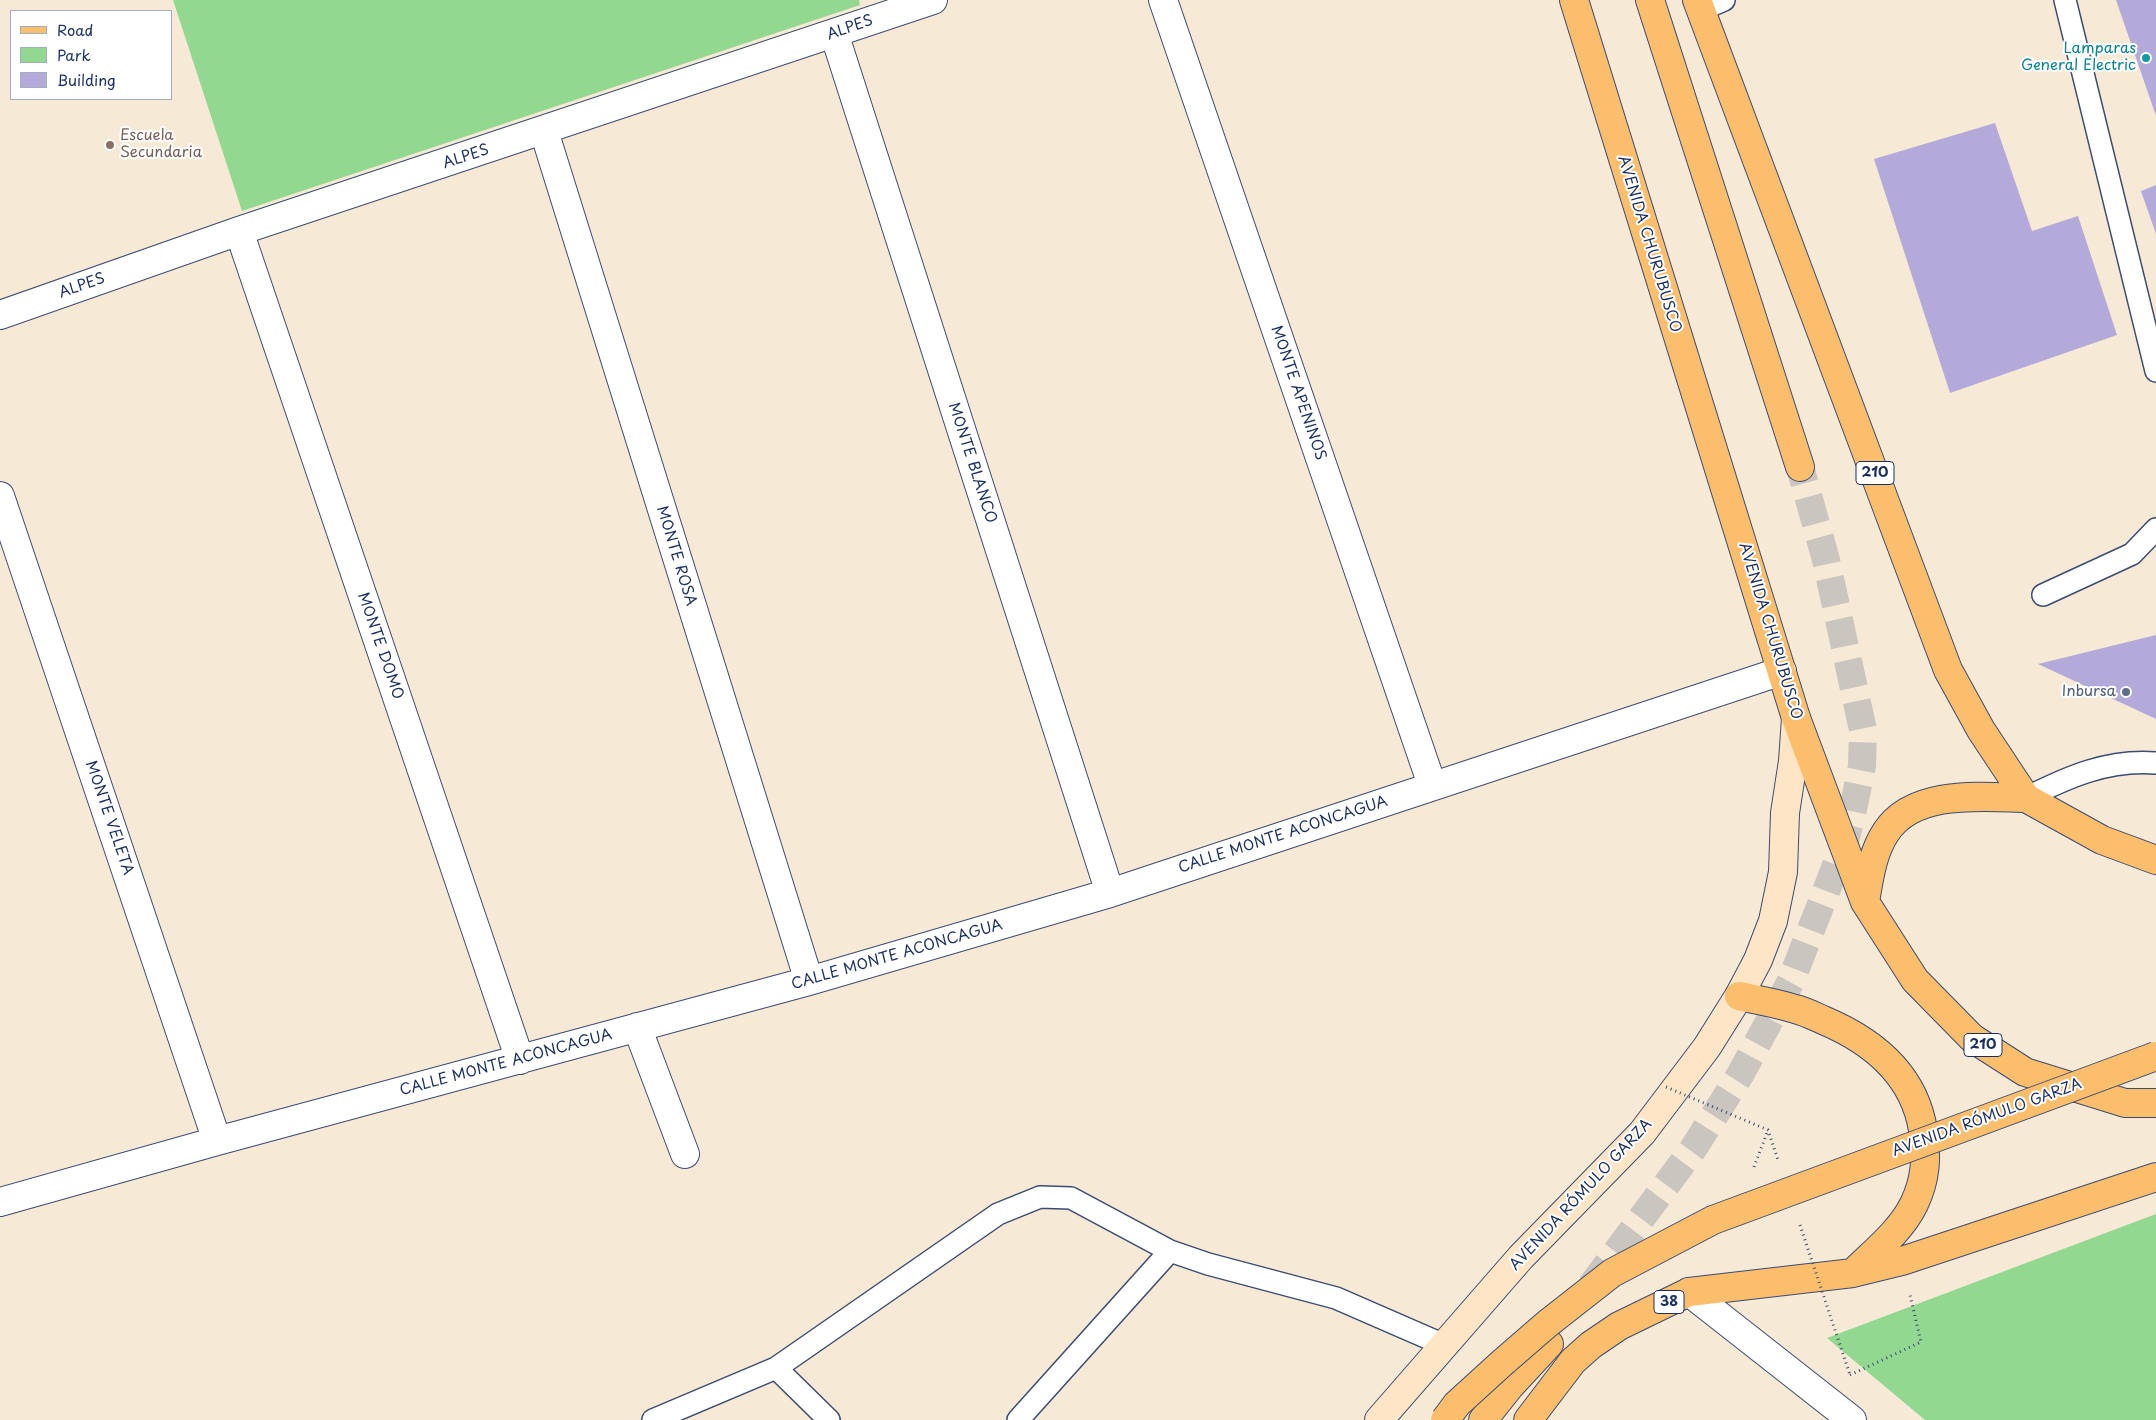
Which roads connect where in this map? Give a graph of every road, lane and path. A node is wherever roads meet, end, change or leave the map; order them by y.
1 (933, 0) edge
2 (1163, 0) edge
3 (1574, 0) edge
4 (1650, 0) edge
5 (2065, 0) edge
6 (1708, 3) edge
7 (834, 33) junction
8 (544, 131) junction
9 (239, 231) junction
10 (0, 315) edge
11 (2156, 371) edge
12 (1800, 467) tunnel mouth
13 (0, 496) edge
14 (2156, 529) edge
15 (2044, 595) dead end
16 (1782, 671) junction
17 (1796, 718) junction
18 (2156, 764) edge
19 (1432, 786) junction
20 (2026, 798) junction
21 (2156, 860) edge
22 (1110, 893) junction
23 (1865, 902) junction
24 (809, 981) junction
25 (1739, 996) junction
26 (637, 1027) junction
27 (2156, 1056) edge
28 (520, 1060) junction
29 (2156, 1103) edge
30 (217, 1141) junction
31 (685, 1154) dead end
32 (2156, 1177) edge
33 (0, 1202) edge
34 (1170, 1251) junction
35 (1902, 1261) junction
36 (1853, 1274) junction
37 (1689, 1292) junction
38 (1549, 1344) dead end
39 (1444, 1346) junction
40 (776, 1368) junction
41 (1850, 1375) dead end
42 (653, 1420) edge
43 (829, 1420) edge
44 (1018, 1420) edge
45 (1379, 1420) edge
46 (1445, 1420) edge
47 (1483, 1420) edge
48 (1528, 1420) edge
49 (1852, 1420) edge

1 - 7 street, ALPES
2 - 19 street, MONTE APENINOS
3 - 16 main road, AVENIDA CHURUBUSCO / 210
4 - 12 main road
5 - 11 lane
6 - 20 main road, 210
7 - 8 street, ALPES
7 - 22 street, MONTE BLANCO
8 - 9 street, ALPES
8 - 24 street, MONTE ROSA
9 - 10 street, ALPES
9 - 28 street, MONTE DOMO
13 - 30 street, MONTE VELETA
14 - 15 lane
16 - 17 main road, AVENIDA CHURUBUSCO / 210
16 - 19 street, CALLE MONTE ACONCAGUA
17 - 23 main road, AVENIDA CHURUBUSCO / 210
17 - 25 street, AVENIDA RÓMULO GARZA
18 - 20 lane
19 - 22 street, CALLE MONTE ACONCAGUA
20 - 21 main road, 210
20 - 23 main road
22 - 24 street, CALLE MONTE ACONCAGUA
23 - 29 main road, AVENIDA CHURUBUSCO / 210
24 - 26 street, CALLE MONTE ACONCAGUA
25 - 36 main road
25 - 39 street, AVENIDA RÓMULO GARZA
26 - 28 street, CALLE MONTE ACONCAGUA
26 - 31 street
27 - 46 main road, AVENIDA RÓMULO GARZA, bridge
28 - 30 street, CALLE MONTE ACONCAGUA
30 - 33 street, CALLE MONTE ACONCAGUA
32 - 35 main road, 38
34 - 39 lane
34 - 40 lane
34 - 44 lane
35 - 36 main road, 38
35 - 41 path
36 - 37 main road, 38
37 - 48 main road, 38
37 - 49 street
38 - 47 main road
39 - 45 street, AVENIDA RÓMULO GARZA
40 - 42 lane
40 - 43 lane

